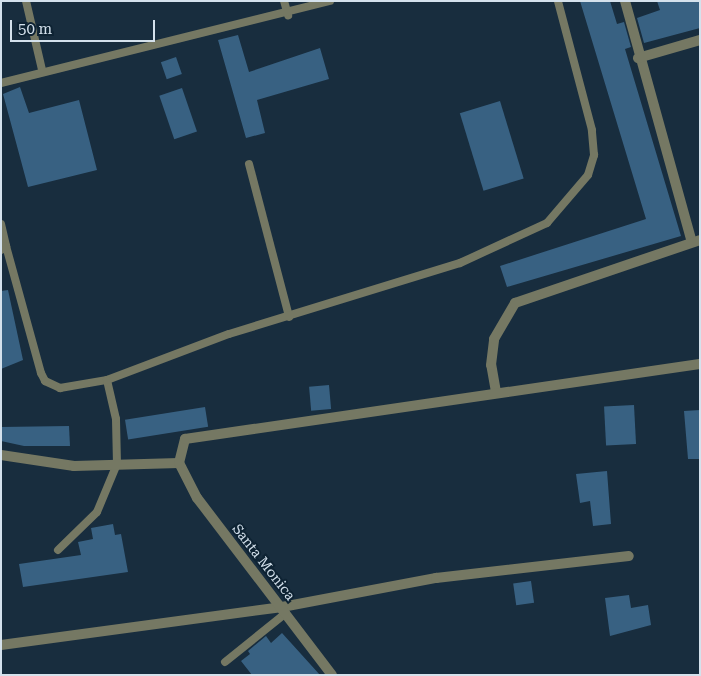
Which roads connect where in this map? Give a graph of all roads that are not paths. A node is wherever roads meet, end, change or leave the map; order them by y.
1 (26, 1) edge
2 (284, 1) edge
3 (330, 1) edge
4 (558, 1) edge
5 (625, 1) edge
6 (288, 14) junction
7 (700, 40) edge
8 (638, 58) junction
9 (42, 70) junction
10 (1, 83) edge
11 (249, 164) dead end
12 (1, 224) edge
13 (696, 241) edge
14 (4, 248) edge
15 (290, 317) junction
16 (700, 364) edge
17 (107, 380) junction
18 (496, 392) junction
19 (1, 455) edge
20 (179, 463) junction
21 (117, 464) junction
22 (58, 550) dead end
23 (629, 556) dead end
24 (284, 610) junction
25 (1, 645) edge
26 (226, 662) dead end
27 (332, 675) edge

1 - 9 lane
2 - 6 lane
3 - 6 lane
4 - 15 lane
5 - 8 street
6 - 9 lane
7 - 8 street
8 - 13 street
9 - 10 lane
11 - 15 lane
12 - 14 lane
13 - 18 street
14 - 17 lane
15 - 17 lane
16 - 18 street
17 - 21 lane
18 - 20 street
19 - 21 street
20 - 21 street
20 - 24 street, Santa Monica
21 - 22 lane
23 - 24 street
24 - 25 street
24 - 26 lane
24 - 27 street, Santa Monica

